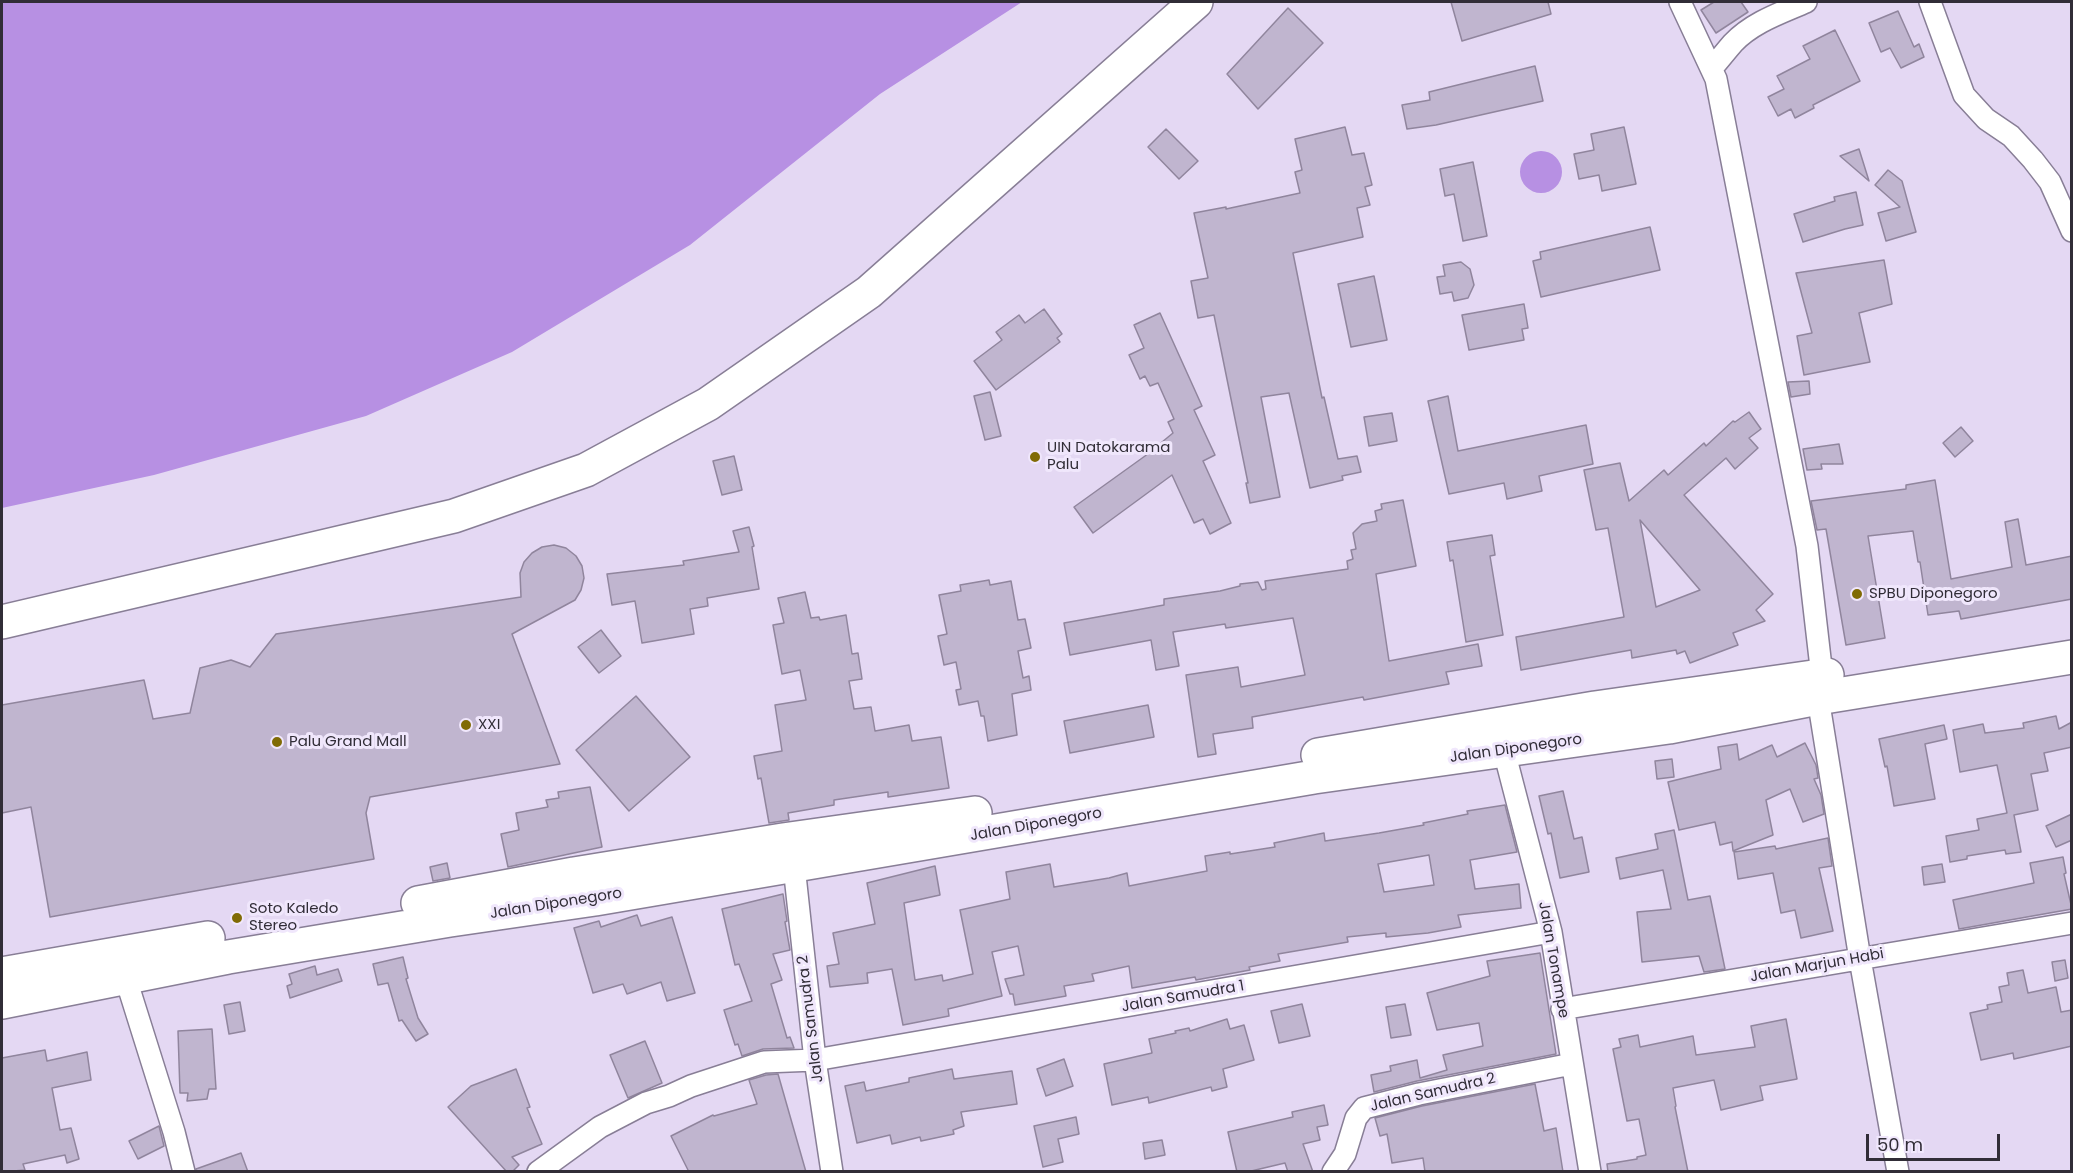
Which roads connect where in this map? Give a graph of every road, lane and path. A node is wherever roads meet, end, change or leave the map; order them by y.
1 (1196, 2) edge
2 (1680, 2) edge
3 (1806, 2) edge
4 (1930, 2) edge
5 (1712, 68) junction
6 (2067, 207) edge
7 (2072, 231) edge
8 (2, 622) edge
9 (2072, 635) edge
10 (2072, 657) edge
11 (1820, 687) junction
12 (1599, 722) junction
13 (1504, 751) junction
14 (794, 866) junction
15 (2072, 923) edge
16 (1551, 932) junction
17 (1860, 959) junction
18 (2, 975) edge
19 (125, 976) junction
20 (2, 1002) edge
21 (1562, 1009) junction
22 (815, 1060) junction
23 (1572, 1064) junction
24 (184, 1172) edge
25 (538, 1172) edge
26 (832, 1172) edge
27 (1333, 1172) edge
28 (1590, 1172) edge
29 (1898, 1172) edge

1 - 8 main road
2 - 5 street
3 - 5 street
4 - 6 street
5 - 11 street
6 - 7 street
9 - 11 main road, Jalan Diponegoro
10 - 11 main road, Jalan Diponegoro
11 - 12 main road, Jalan Diponegoro
11 - 17 street
12 - 13 main road, Jalan Diponegoro
12 - 18 main road, Jalan Diponegoro
13 - 14 main road, Jalan Diponegoro
13 - 16 street, Jalan Tonampe
14 - 19 main road, Jalan Diponegoro
14 - 22 street, Jalan Samudra 2
15 - 17 street, Jalan Marjun Habi
16 - 21 street, Jalan Tonampe
16 - 22 street, Jalan Samudra 1
17 - 21 street, Jalan Marjun Habi
17 - 29 street
19 - 20 main road, Jalan Diponegoro
19 - 24 street
21 - 23 street, Jalan Tonampe
22 - 25 street, Jalan Samudra 1
22 - 26 street, Jalan Samudra 2
23 - 27 street, Jalan Samudra 2
23 - 28 street, Jalan Tonampe

